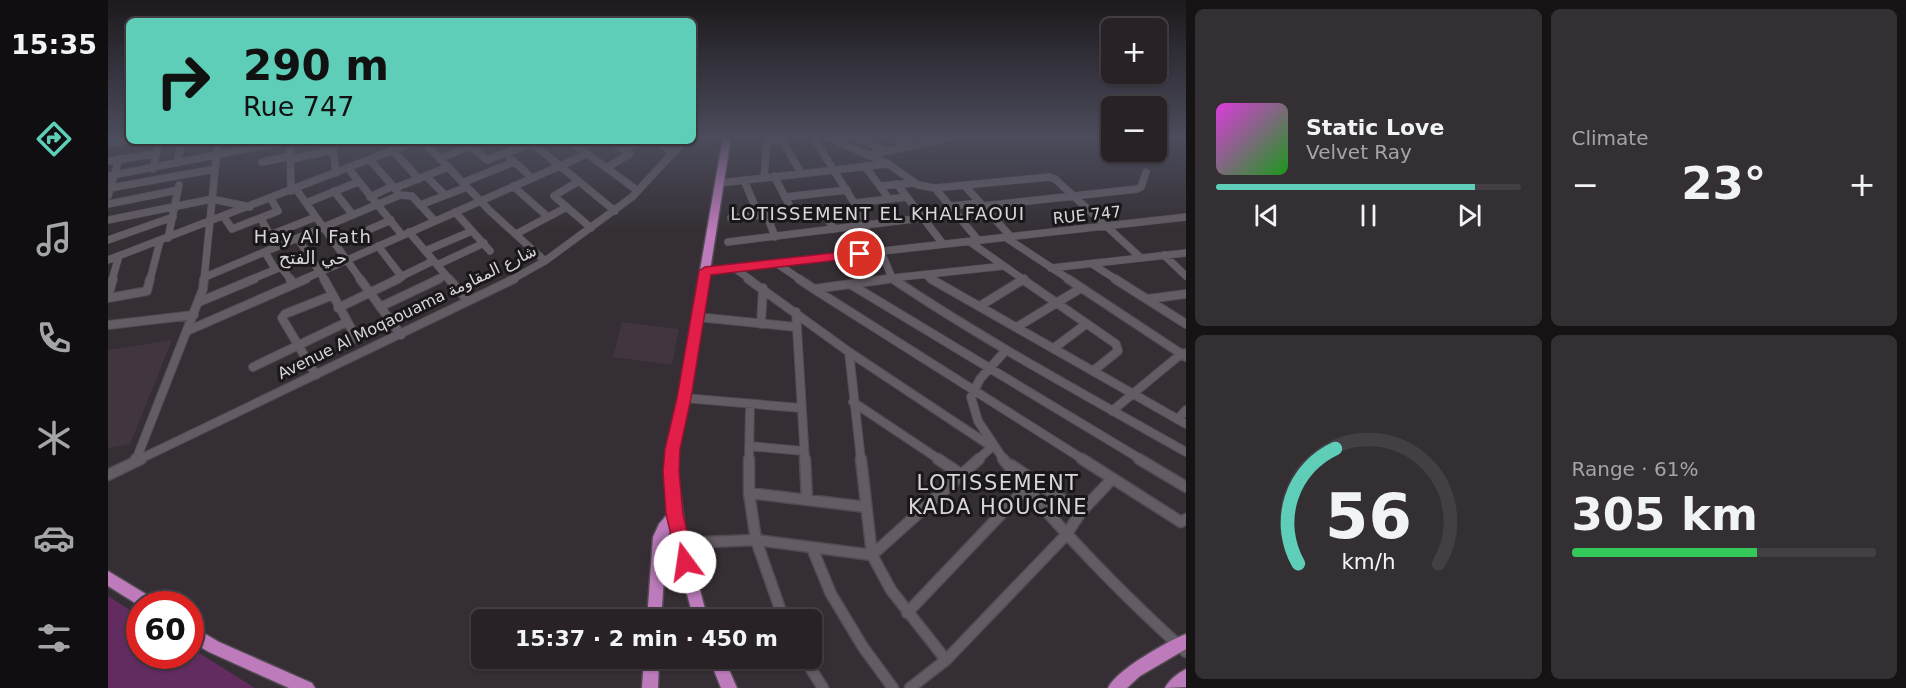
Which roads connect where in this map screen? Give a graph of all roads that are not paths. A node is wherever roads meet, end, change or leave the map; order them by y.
1 (153, 169) edge
2 (215, 169) joint
3 (293, 169) edge
4 (335, 169) edge
5 (345, 169) edge
6 (349, 169) edge
7 (379, 169) edge
8 (416, 169) edge
9 (443, 169) edge
10 (450, 169) edge
11 (498, 169) edge
12 (522, 169) edge
13 (551, 169) edge
14 (565, 169) edge
15 (607, 169) edge
16 (659, 169) edge
17 (722, 169) edge
18 (765, 169) edge
19 (799, 169) edge
20 (841, 169) edge
21 (867, 169) edge
22 (894, 169) edge
23 (834, 170) junction
24 (1146, 172) dead end
25 (336, 173) junction
26 (801, 173) junction
27 (111, 176) edge
28 (181, 176) junction
29 (423, 177) junction
30 (774, 177) junction
31 (532, 178) junction
32 (764, 178) junction
33 (744, 180) junction
34 (579, 181) junction
35 (358, 182) junction
36 (720, 183) junction
37 (914, 183) junction
38 (465, 184) junction
39 (897, 184) junction
40 (513, 186) junction
41 (880, 186) junction
42 (965, 186) junction
43 (394, 187) junction
44 (935, 188) junction
45 (178, 190) junction
46 (294, 190) junction
47 (847, 190) junction
48 (334, 191) junction
49 (109, 192) edge
50 (638, 192) junction
51 (400, 195) junction
52 (445, 195) junction
53 (1075, 196) junction
54 (370, 197) junction
55 (784, 197) junction
56 (907, 197) junction
57 (212, 199) junction
58 (271, 199) junction
59 (889, 199) junction
60 (480, 200) junction
61 (306, 202) junction
62 (855, 203) junction
63 (108, 204) edge
64 (376, 204) junction
65 (982, 204) junction
66 (420, 205) junction
67 (950, 206) junction
68 (175, 207) junction
69 (250, 207) junction
70 (567, 207) junction
71 (615, 211) junction
72 (455, 212) junction
73 (792, 212) junction
74 (767, 214) junction
75 (353, 215) junction
76 (759, 216) junction
77 (173, 217) junction
78 (224, 217) junction
79 (316, 217) junction
80 (548, 217) junction
81 (1186, 217) edge
82 (731, 218) dead end
83 (922, 218) junction
84 (261, 219) junction
85 (108, 220) edge
86 (391, 220) junction
87 (434, 220) junction
88 (211, 222) junction
89 (868, 225) junction
90 (1107, 226) junction
91 (325, 228) junction
92 (591, 228) junction
93 (834, 229) junction
94 (472, 231) junction
95 (406, 234) junction
96 (516, 234) junction
97 (270, 235) junction
98 (775, 237) junction
99 (1008, 237) junction
100 (298, 239) junction
101 (108, 240) edge
102 (164, 240) junction
103 (974, 241) junction
104 (728, 242) dead end
105 (484, 243) junction
106 (336, 244) junction
107 (943, 244) junction
108 (378, 246) junction
109 (276, 247) junction
110 (425, 251) junction
111 (490, 251) dead end
112 (881, 251) junction
113 (265, 252) junction
114 (1186, 253) edge
115 (1164, 255) junction
116 (119, 256) junction
117 (1141, 258) junction
118 (347, 259) junction
119 (108, 260) edge
120 (545, 261) junction
121 (435, 263) junction
122 (776, 263) junction
123 (1091, 264) junction
124 (1004, 266) junction
125 (734, 268) junction
126 (1051, 268) junction
127 (275, 269) junction
128 (320, 271) junction
129 (705, 271) junction
130 (446, 275) junction
131 (402, 276) junction
132 (927, 276) junction
133 (1186, 276) edge
134 (205, 277) junction
135 (892, 278) junction
136 (1024, 279) junction
137 (110, 281) edge
138 (293, 284) junction
139 (850, 284) junction
140 (763, 288) junction
141 (1081, 288) junction
142 (814, 289) junction
143 (370, 292) junction
144 (1186, 294) edge
145 (333, 295) junction
146 (108, 297) edge
147 (1148, 299) junction
148 (468, 301) junction
149 (200, 302) junction
150 (1057, 303) junction
151 (980, 306) junction
152 (380, 307) junction
153 (338, 308) junction
154 (796, 312) junction
155 (194, 315) junction
156 (697, 317) junction
157 (347, 322) junction
158 (1186, 323) edge
159 (761, 324) junction
160 (1086, 324) junction
161 (108, 325) edge
162 (796, 327) junction
163 (1017, 327) junction
164 (187, 331) junction
165 (401, 335) junction
166 (357, 339) dead end
167 (298, 345) junction
168 (1054, 348) junction
169 (1006, 350) junction
170 (849, 352) junction
171 (1184, 355) edge
172 (252, 367) dead end
173 (990, 369) junction
174 (1093, 371) junction
175 (316, 375) junction
176 (972, 391) junction
177 (1133, 394) junction
178 (684, 398) junction
179 (853, 402) junction
180 (750, 404) junction
181 (801, 408) junction
182 (1186, 410) edge
183 (1112, 411) junction
184 (1182, 421) edge
185 (749, 446) junction
186 (992, 447) junction
187 (804, 451) junction
188 (1186, 452) edge
189 (135, 462) junction
190 (1006, 462) junction
191 (111, 473) edge
192 (962, 475) junction
193 (1112, 478) junction
194 (1186, 487) edge
195 (1026, 488) junction
196 (749, 493) junction
197 (807, 500) junction
198 (866, 507) junction
199 (1081, 512) junction
200 (675, 514) junction
201 (1186, 519) edge
202 (1066, 535) junction
203 (756, 540) junction
204 (680, 543) junction
205 (812, 548) junction
206 (872, 555) junction
207 (108, 578) edge
208 (128, 591) edge
209 (655, 609) edge
210 (698, 609) edge
211 (780, 609) edge
212 (907, 613) junction
213 (204, 641) edge
214 (1184, 646) edge
215 (946, 660) junction
216 (651, 669) edge
217 (721, 669) edge
218 (811, 669) edge
219 (1186, 677) edge
220 (307, 688) edge
221 (650, 688) edge
222 (729, 688) edge
223 (823, 688) edge
224 (894, 688) edge
225 (910, 688) edge
226 (1116, 688) edge
227 (1173, 688) edge

1 - 27 street
2 - 28 street
2 - 57 street
3 - 46 street
4 - 25 street
5 - 25 street
6 - 35 street
7 - 43 street
8 - 29 street
9 - 29 street
10 - 38 street
11 - 38 street
12 - 31 street
13 - 31 street
14 - 34 street
15 - 50 street
16 - 50 street, Avenue Al Moqaouama شارع المقاومة
17 - 36 main road
18 - 32 street
19 - 26 street
20 - 23 street
21 - 41 street
22 - 37 street
23 - 26 street
23 - 47 street
24 - 53 street
25 - 46 street
26 - 30 street
27 - 49 street
28 - 45 street
28 - 49 street
29 - 43 street
29 - 52 street
30 - 32 street
30 - 55 street
31 - 40 street
32 - 33 street
33 - 36 street
33 - 76 street
34 - 70 street
34 - 71 street
35 - 48 street
35 - 54 street
36 - 129 main road
37 - 39 street
37 - 44 street
38 - 52 street
38 - 60 street
39 - 41 street
39 - 56 street
40 - 60 street
40 - 80 street
41 - 59 street
42 - 44 street
42 - 53 street
42 - 65 street
43 - 51 street
43 - 54 street
44 - 67 street
45 - 63 street
45 - 68 street
46 - 58 street
46 - 61 street
47 - 55 street
47 - 62 street
48 - 61 street
48 - 75 street
50 - 71 street, Avenue Al Moqaouama شارع المقاومة
51 - 64 street
51 - 66 street
52 - 66 street
53 - 65 street
53 - 90 street
54 - 64 street
55 - 73 street
56 - 59 street
56 - 83 street
57 - 68 street
57 - 69 street
57 - 88 street
58 - 69 street
58 - 84 street
59 - 62 street
60 - 72 street
60 - 96 street
61 - 79 street
62 - 89 street
64 - 75 street
64 - 86 street
65 - 67 street
65 - 99 street
66 - 87 street
67 - 103 street
68 - 77 street
68 - 85 street
69 - 78 street
70 - 80 street
70 - 92 street
71 - 92 street, Avenue Al Moqaouama شارع المقاومة
72 - 87 street
72 - 94 street
73 - 74 street
73 - 93 street
74 - 76 street
74 - 98 street
75 - 91 street
76 - 82 street
77 - 101 street
77 - 102 street
78 - 84 street
78 - 88 street
79 - 91 street
79 - 97 street
80 - 96 street
81 - 90 street, RUE 747
83 - 89 street
83 - 107 street
84 - 97 street
86 - 95 street
86 - 106 street
87 - 95 street
88 - 102 street
88 - 134 street
89 - 93 street
90 - 99 street, RUE 747
90 - 117 street
91 - 100 street
91 - 106 street
92 - 120 street, Avenue Al Moqaouama شارع المقاومة
93 - 98 street
94 - 105 street
94 - 110 street
95 - 108 street
95 - 110 street
96 - 120 street
97 - 109 street
98 - 104 street
99 - 103 street, RUE 747
99 - 126 street
100 - 109 street
100 - 128 street
102 - 116 street
102 - 146 street
103 - 107 street, RUE 747
103 - 124 street
105 - 111 street
105 - 121 street
106 - 118 street
107 - 112 street, RUE 747
108 - 118 street
108 - 131 street
109 - 113 street
110 - 121 street
112 - 122 street, RUE 747
112 - 135 street
113 - 127 street
113 - 134 street
114 - 115 street
115 - 117 street
115 - 133 street
116 - 119 street
116 - 137 street
117 - 123 street
118 - 128 street
118 - 143 street
120 - 148 street, Avenue Al Moqaouama شارع المقاومة
121 - 130 street
121 - 131 street
122 - 125 street, RUE 747
122 - 142 street
123 - 126 street
123 - 147 street
124 - 132 street
124 - 136 street
125 - 129 street, RUE 747
125 - 140 street
126 - 141 street
127 - 138 street
127 - 149 street
128 - 138 street
128 - 145 street
129 - 156 main road
130 - 148 street
130 - 152 street
131 - 143 street
132 - 135 street
132 - 151 street
134 - 149 street
135 - 139 street
135 - 169 street
136 - 150 street
136 - 151 street
137 - 146 street
138 - 164 street
139 - 142 street
139 - 173 street
140 - 154 street
140 - 159 street
141 - 150 street
141 - 171 street
142 - 176 street
143 - 152 street
143 - 153 street
144 - 147 street
145 - 153 street
145 - 167 street
147 - 158 street
148 - 165 street, Avenue Al Moqaouama شارع المقاومة
149 - 155 street
150 - 160 street
150 - 163 street
151 - 163 street
152 - 165 street
153 - 157 street
154 - 162 street
154 - 170 street
155 - 161 street
155 - 164 street
156 - 159 street
156 - 178 main road
157 - 166 street
157 - 167 street
159 - 162 street
160 - 168 street
160 - 174 street
162 - 181 street
163 - 168 street
164 - 189 street
165 - 175 street, Avenue Al Moqaouama شارع المقاومة
167 - 172 street
167 - 175 street
168 - 174 street
169 - 173 street
169 - 183 street
170 - 179 street
170 - 186 street
171 - 177 street
173 - 176 street
173 - 194 street
174 - 177 street
175 - 189 street, Avenue Al Moqaouama شارع المقاومة
176 - 186 street
176 - 193 street
177 - 183 street
177 - 184 street
178 - 180 street
178 - 200 main road
179 - 192 street
179 - 198 street
180 - 181 street
180 - 185 street
181 - 187 street
182 - 184 street
183 - 188 street
185 - 187 street
185 - 196 street
186 - 190 street
186 - 192 street
187 - 197 street
189 - 191 street, Avenue Al Moqaouama شارع المقاومة
190 - 195 street
190 - 199 street
192 - 206 street
193 - 199 street
193 - 201 street
195 - 202 street
195 - 212 street
196 - 197 street
196 - 203 street
197 - 198 street
198 - 206 street
199 - 202 street
200 - 204 main road
200 - 209 main road
202 - 214 street
202 - 215 street
203 - 204 street
203 - 205 street
203 - 211 street
204 - 210 main road
205 - 206 street
205 - 224 street
206 - 212 street
207 - 208 main road
212 - 215 street
213 - 220 main road
214 - 226 main road
215 - 225 street
216 - 221 main road
217 - 222 main road
218 - 223 street
219 - 227 main road

